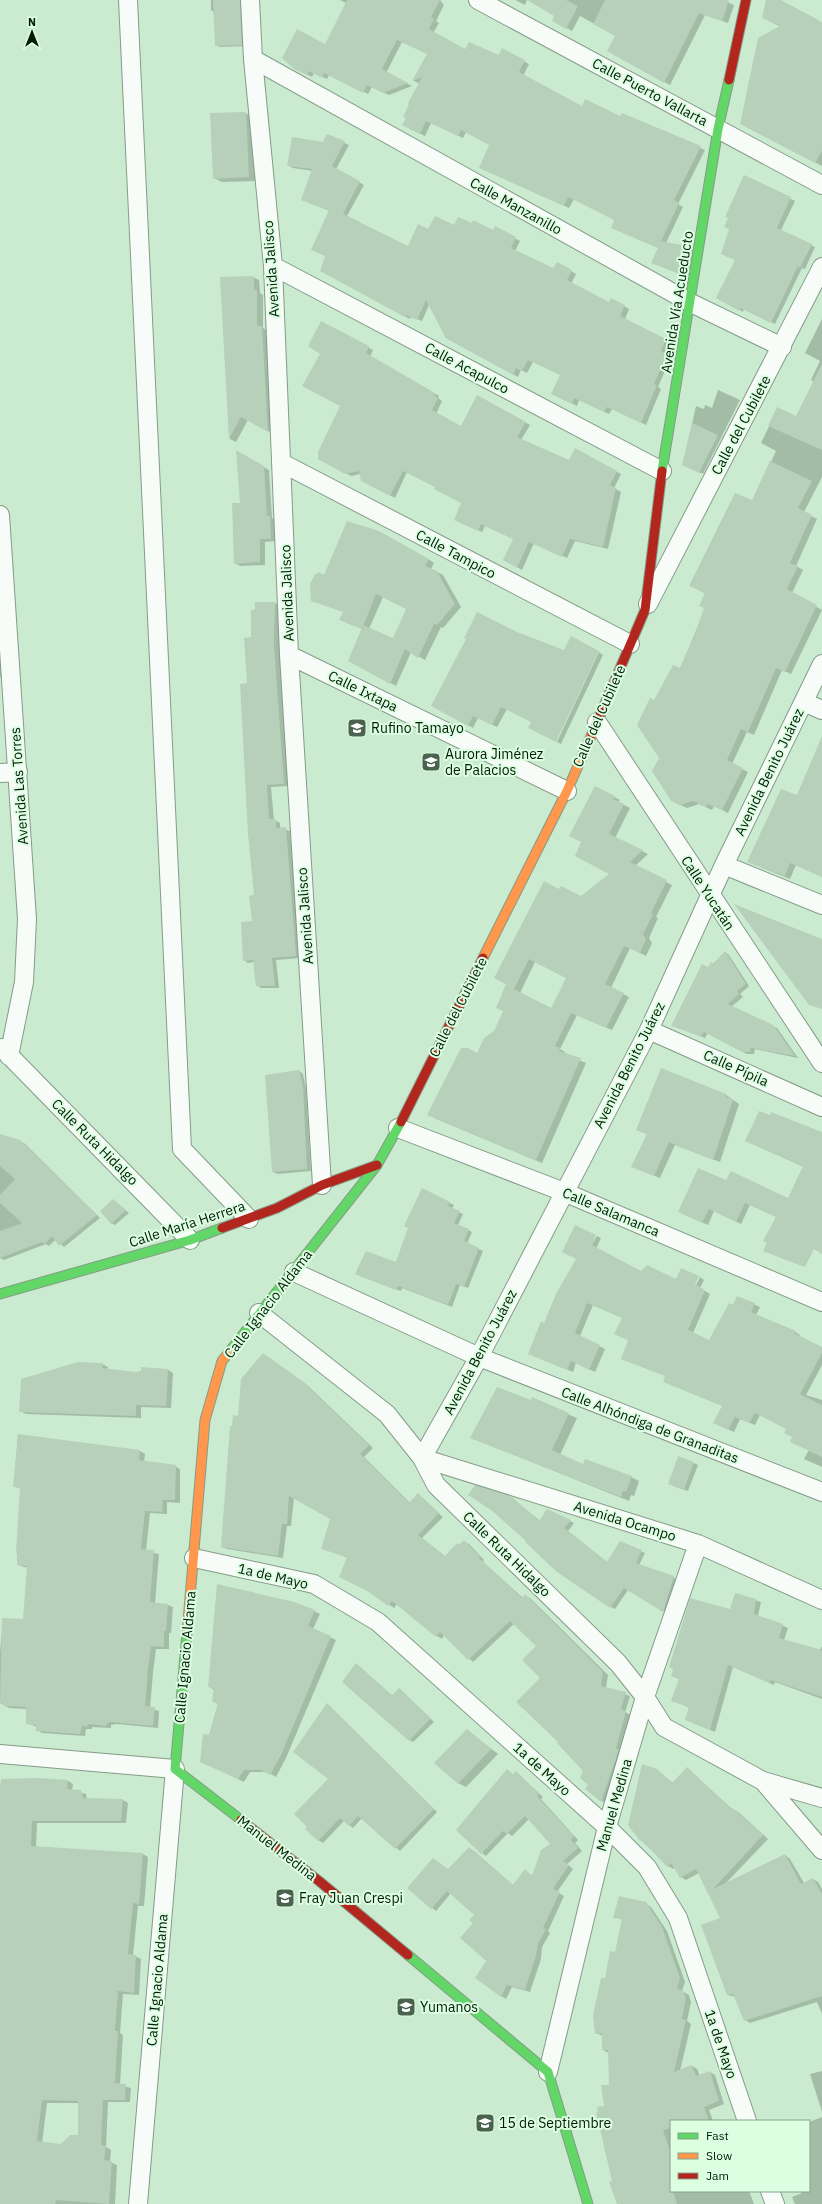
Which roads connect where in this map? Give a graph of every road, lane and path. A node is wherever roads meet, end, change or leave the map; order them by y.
1 (128, 0) edge
2 (250, 0) edge
3 (478, 0) edge
4 (746, 0) edge
5 (253, 59) junction
6 (718, 129) junction
7 (822, 185) edge
8 (272, 266) junction
9 (822, 267) edge
10 (691, 304) junction
11 (782, 347) junction
12 (282, 463) junction
13 (662, 470) junction
14 (0, 515) edge
15 (2, 565) edge
16 (645, 610) junction
17 (630, 644) junction
18 (289, 655) junction
19 (822, 664) edge
20 (804, 702) junction
21 (822, 710) edge
22 (597, 722) junction
23 (18, 772) junction
24 (0, 773) edge
25 (567, 791) junction
26 (724, 865) junction
27 (710, 896) junction
28 (822, 905) edge
29 (649, 1030) junction
30 (5, 1051) edge
31 (822, 1063) edge
32 (822, 1107) edge
33 (398, 1128) junction
34 (377, 1165) junction
35 (322, 1185) junction
36 (564, 1192) junction
37 (249, 1219) junction
38 (190, 1240) junction
39 (294, 1272) junction
40 (0, 1294) edge
41 (822, 1302) edge
42 (259, 1313) junction
43 (479, 1357) junction
44 (422, 1458) junction
45 (822, 1492) edge
46 (698, 1544) junction
47 (194, 1558) junction
48 (822, 1600) edge
49 (645, 1697) junction
50 (0, 1754) edge
51 (175, 1769) junction
52 (763, 1781) junction
53 (822, 1798) edge
54 (607, 1827) junction
55 (822, 1850) edge
56 (548, 2072) junction
57 (747, 2120) edge
58 (770, 2192) edge
59 (138, 2204) edge
60 (588, 2204) edge
61 (775, 2204) edge

1 - 37 street
2 - 5 street, Avenida Jalisco
3 - 6 street, Calle Puerto Vallarta
4 - 6 street, Avenida Vía Acueducto
5 - 8 street, Avenida Jalisco
5 - 10 street, Calle Manzanillo
6 - 7 street, Calle Puerto Vallarta
6 - 10 street, Avenida Vía Acueducto
8 - 12 street, Avenida Jalisco
8 - 13 street, Calle Acapulco
9 - 11 street, Calle del Cubilete
10 - 11 street, Calle Manzanillo
10 - 13 street, Avenida Vía Acueducto
11 - 16 street, Calle del Cubilete
12 - 17 street, Calle Tampico
12 - 18 street, Avenida Jalisco
13 - 16 street, Avenida Vía Acueducto
14 - 15 street, Avenida Las Torres
15 - 23 street, Avenida Las Torres
16 - 17 street, Calle del Cubilete
17 - 22 street, Calle del Cubilete
18 - 25 street, Calle Ixtapa
18 - 35 street, Avenida Jalisco
19 - 20 street, Avenida Benito Juárez
20 - 21 street
20 - 26 street, Avenida Benito Juárez
22 - 25 street, Calle del Cubilete
22 - 27 street, Calle Yucatán
23 - 24 street
23 - 30 street, Avenida Las Torres
25 - 33 street, Calle del Cubilete
26 - 27 street, Avenida Benito Juárez
26 - 28 street
27 - 29 street, Avenida Benito Juárez
27 - 31 street, Calle Yucatán
29 - 32 street, Calle Pípila
29 - 36 street, Avenida Benito Juárez
30 - 38 street, Calle Ruta Hidalgo
33 - 34 street, Calle del Cubilete
33 - 36 street, Calle Salamanca
34 - 35 street, Calle María Herrera
34 - 39 street, Calle Ignacio Aldama
35 - 37 street, Calle María Herrera
36 - 41 street, Calle Salamanca
36 - 43 street, Avenida Benito Juárez
37 - 38 street, Calle María Herrera
38 - 40 street, Calle María Herrera
39 - 42 street, Calle Ignacio Aldama
39 - 43 street, Calle Alhóndiga de Granaditas
42 - 44 street, Calle Ruta Hidalgo
42 - 47 street, Calle Ignacio Aldama
43 - 44 street, Avenida Benito Juárez
43 - 45 street, Calle Alhóndiga de Granaditas
44 - 46 street, Avenida Ocampo
44 - 49 street, Calle Ruta Hidalgo
46 - 48 street, Avenida Ocampo
46 - 49 street, Manuel Medina
47 - 51 street, Calle Ignacio Aldama
47 - 54 street, 1a de Mayo
49 - 52 street, Calle Ruta Hidalgo
49 - 54 street, Manuel Medina
50 - 51 street
51 - 56 street, Manuel Medina
51 - 59 street, Calle Ignacio Aldama
52 - 53 street
52 - 55 street
54 - 56 street, Manuel Medina
54 - 57 street, 1a de Mayo
56 - 60 street
58 - 61 street

